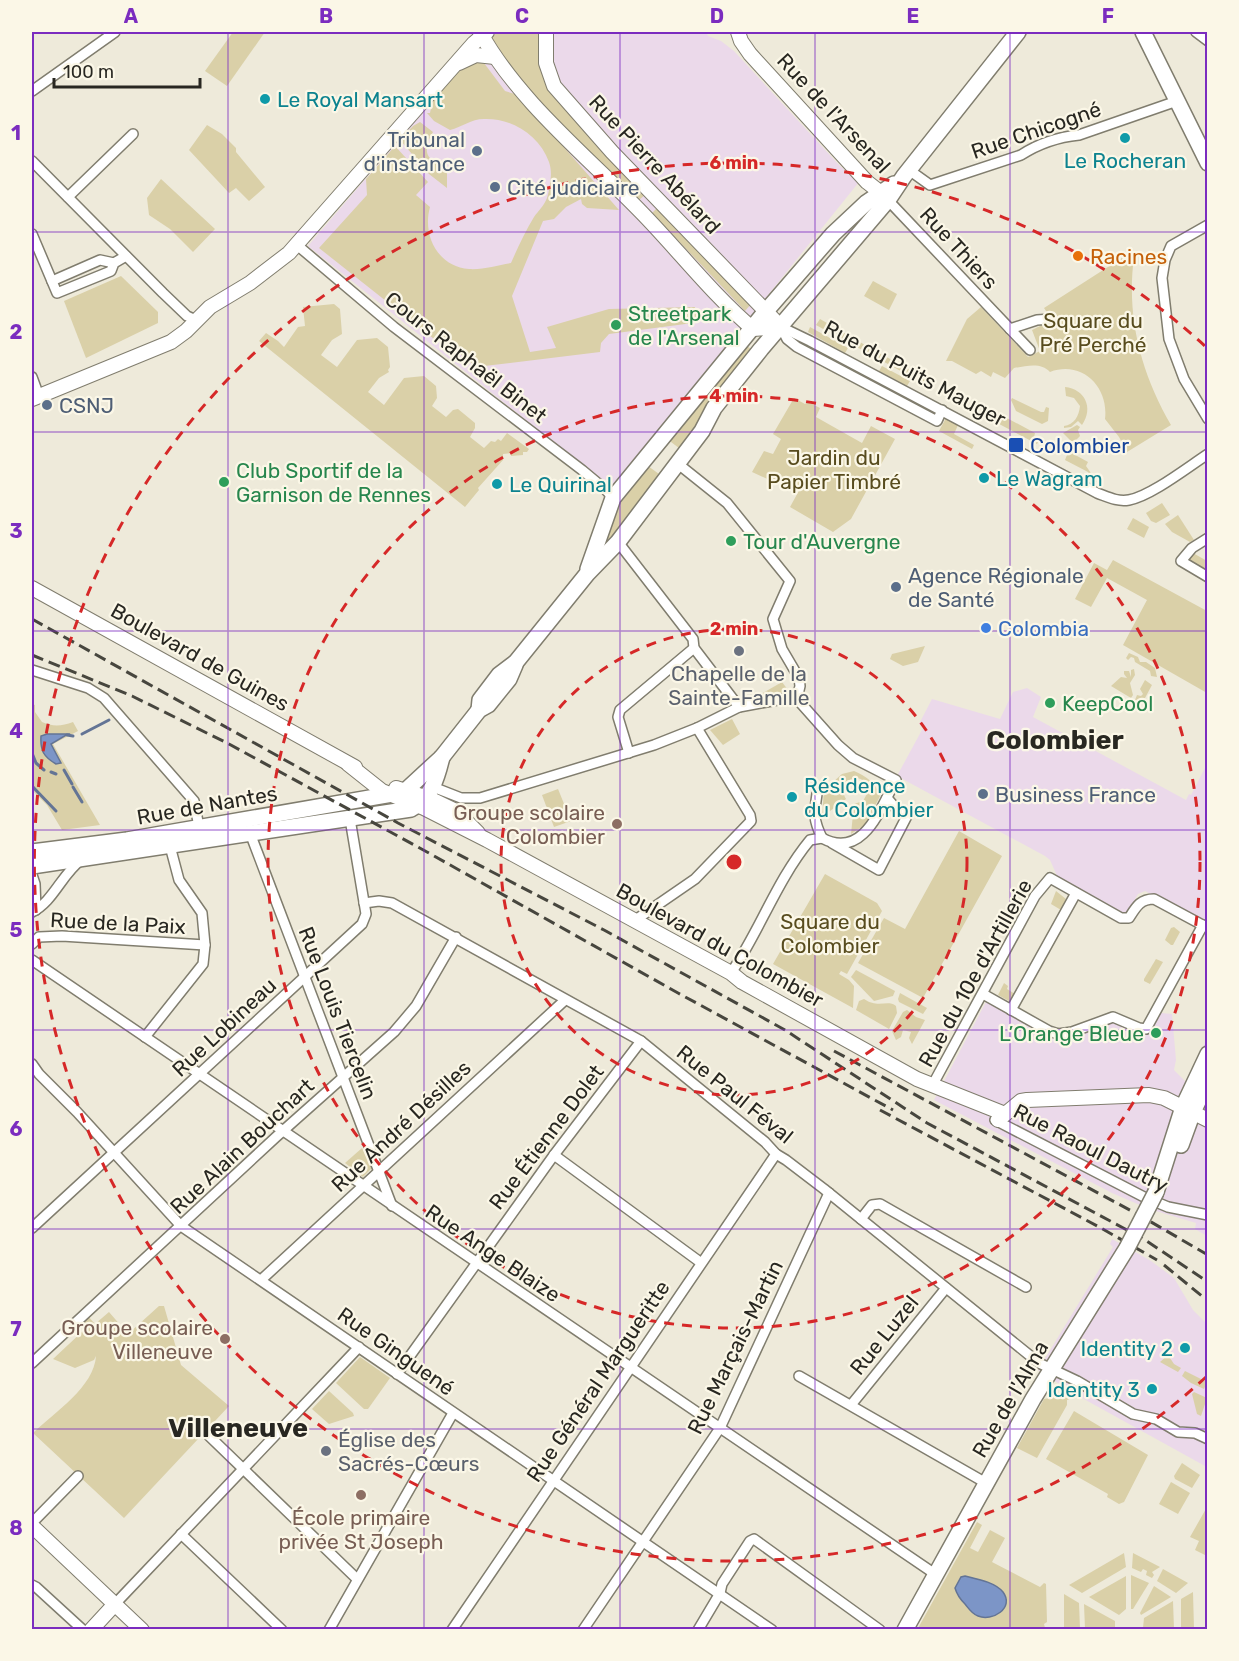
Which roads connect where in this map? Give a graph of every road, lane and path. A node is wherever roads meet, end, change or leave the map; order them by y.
1 (115, 32) edge
2 (546, 32) edge
3 (738, 32) edge
4 (1018, 32) edge
5 (1143, 32) edge
6 (1154, 32) edge
7 (1196, 32) edge
8 (483, 33) edge
9 (1208, 41) edge
10 (495, 57) junction
11 (457, 64) junction
12 (32, 91) edge
13 (1177, 100) junction
14 (133, 134) dead end
15 (1208, 143) edge
16 (32, 161) edge
17 (1208, 163) edge
18 (905, 174) junction
19 (884, 196) junction
20 (68, 197) junction
21 (657, 197) junction
22 (641, 212) junction
23 (1208, 225) edge
24 (32, 234) edge
25 (297, 245) junction
26 (126, 256) junction
27 (114, 263) junction
28 (52, 281) junction
29 (766, 310) junction
30 (1051, 319) dead end
31 (196, 320) junction
32 (780, 327) junction
33 (753, 329) junction
34 (1010, 329) junction
35 (1030, 350) dead end
36 (32, 377) edge
37 (35, 397) edge
38 (942, 410) junction
39 (1208, 419) edge
40 (1208, 454) edge
41 (677, 463) junction
42 (613, 498) junction
43 (1208, 538) edge
44 (618, 542) junction
45 (587, 574) junction
46 (1208, 577) edge
47 (32, 588) edge
48 (694, 648) junction
49 (32, 670) edge
50 (797, 699) junction
51 (739, 707) junction
52 (696, 728) junction
53 (629, 753) junction
54 (442, 757) junction
55 (348, 764) junction
56 (360, 773) junction
57 (404, 792) junction
58 (389, 794) junction
59 (817, 794) dead end
60 (425, 797) junction
61 (887, 798) junction
62 (360, 799) junction
63 (469, 800) junction
64 (350, 819) junction
65 (466, 821) junction
66 (200, 827) junction
67 (250, 833) junction
68 (487, 840) junction
69 (826, 840) junction
70 (171, 846) junction
71 (32, 852) edge
72 (83, 858) junction
73 (32, 866) edge
74 (32, 875) edge
75 (1076, 893) junction
76 (364, 903) junction
77 (34, 911) edge
78 (634, 921) junction
79 (1205, 927) edge
80 (456, 937) junction
81 (32, 944) edge
82 (206, 945) junction
83 (32, 960) edge
84 (730, 973) junction
85 (304, 977) junction
86 (983, 994) junction
87 (565, 1000) junction
88 (1011, 1010) junction
89 (145, 1037) junction
90 (641, 1041) junction
91 (1208, 1054) edge
92 (32, 1064) edge
93 (199, 1075) junction
94 (35, 1077) edge
95 (343, 1078) junction
96 (1208, 1081) edge
97 (932, 1086) junction
98 (1188, 1109) junction
99 (999, 1117) junction
100 (1208, 1120) edge
101 (283, 1131) junction
102 (113, 1153) junction
103 (776, 1154) junction
104 (554, 1155) junction
105 (379, 1171) junction
106 (363, 1186) junction
107 (829, 1193) junction
108 (392, 1206) junction
109 (1208, 1215) edge
110 (861, 1219) junction
111 (181, 1226) junction
112 (32, 1228) edge
113 (700, 1262) junction
114 (476, 1263) junction
115 (261, 1280) junction
116 (1026, 1287) dead end
117 (946, 1288) junction
118 (359, 1347) junction
119 (32, 1363) edge
120 (630, 1367) junction
121 (1051, 1370) junction
122 (397, 1374) junction
123 (799, 1376) dead end
124 (851, 1406) junction
125 (453, 1413) junction
126 (720, 1428) junction
127 (205, 1432) dead end
128 (1208, 1438) edge
129 (243, 1469) junction
130 (78, 1476) dead end
131 (553, 1480) junction
132 (986, 1482) junction
133 (32, 1525) edge
134 (181, 1534) junction
135 (642, 1541) junction
136 (935, 1574) junction
137 (357, 1579) junction
138 (32, 1585) edge
139 (720, 1593) junction
140 (115, 1604) junction
141 (83, 1629) edge
142 (91, 1629) edge
143 (142, 1629) edge
144 (282, 1629) edge
145 (329, 1629) edge
146 (452, 1629) edge
147 (583, 1629) edge
148 (698, 1629) edge
149 (772, 1629) edge
150 (880, 1629) edge
151 (905, 1629) edge

1 - 12 street
2 - 21 street, Rue Pierre Abélard
3 - 19 street, Rue de l'Arsenal
4 - 18 main road
5 - 13 main road
6 - 15 main road
7 - 9 street
8 - 10 street, Rue Pierre Abélard
8 - 11 street
10 - 11 street
10 - 22 street, Rue Pierre Abélard
11 - 25 street
13 - 17 main road
13 - 18 street, Rue Chicogné
14 - 20 street
16 - 20 street
18 - 19 main road
19 - 29 main road
19 - 32 main road
19 - 34 street, Rue Thiers
20 - 26 street
21 - 22 street
21 - 29 street, Rue Pierre Abélard
22 - 33 street, Rue Pierre Abélard
23 - 39 street
24 - 28 street
25 - 31 street
25 - 42 street, Cours Raphaël Binet
26 - 27 street
26 - 31 street
27 - 28 street
27 - 28 street
29 - 32 street, Rue du Puits Mauger
29 - 33 main road
30 - 34 street
31 - 37 street
32 - 33 street
32 - 38 street, Rue du Puits Mauger
32 - 38 street, Rue du Puits Mauger
32 - 41 main road
33 - 42 main road
34 - 35 street, Rue Thiers
36 - 37 street
38 - 40 street, Rue du Puits Mauger
41 - 44 main road
41 - 50 street
42 - 45 main road
43 - 46 street
44 - 45 main road
44 - 48 street
45 - 54 main road
47 - 55 street, Boulevard de Guines
48 - 51 street
48 - 53 street
49 - 66 street
50 - 51 street
50 - 61 street
51 - 52 street
52 - 53 street
52 - 78 street
53 - 63 street
54 - 57 main road
54 - 60 main road
55 - 56 street, Boulevard de Guines
55 - 57 street, Boulevard de Guines
56 - 58 street, Boulevard de Guines
56 - 62 street
57 - 58 main road, Rue de Nantes
57 - 60 street, Boulevard de Guines
58 - 60 street, Boulevard de Guines
58 - 62 main road, Rue de Nantes
59 - 69 street
60 - 63 street
60 - 64 main road, Rue de Nantes
60 - 65 street, Boulevard du Colombier
60 - 68 street, Boulevard du Colombier
61 - 69 street
61 - 69 street
62 - 66 main road, Rue de Nantes
63 - 65 street
64 - 67 main road, Rue de Nantes
64 - 76 street, Rue Lobineau
65 - 68 street, Boulevard du Colombier
66 - 71 main road, Rue de Nantes
67 - 70 main road, Rue de Nantes
67 - 85 street, Rue Louis Tiercelin
68 - 78 street, Boulevard du Colombier
69 - 84 street
70 - 72 main road, Rue de Nantes
70 - 82 street
72 - 73 main road, Rue de Nantes
72 - 77 street
74 - 77 street
75 - 79 street
75 - 86 street, Rue du 10e d'Artillerie
75 - 88 street
76 - 80 street, Rue Paul Féval
76 - 85 street, Rue Lobineau
78 - 84 street, Boulevard du Colombier
79 - 88 street
80 - 87 street, Rue Paul Féval
80 - 95 street, Rue Alain Bouchart
81 - 82 street, Rue de la Paix
82 - 89 street
83 - 89 street, Rue Ange Blaize
84 - 97 street, Boulevard du Colombier
85 - 93 street, Rue Lobineau
85 - 95 street, Rue Louis Tiercelin
86 - 88 street
86 - 97 street, Rue du 10e d'Artillerie
87 - 90 street, Rue Paul Féval
87 - 105 street, Rue André Désilles
89 - 93 street, Rue Ange Blaize
90 - 103 street, Rue Paul Féval
90 - 104 street, Rue Étienne Dolet
91 - 98 main road, Rue de l'Alma
92 - 94 street, Rue Ginguené
93 - 101 street, Rue Ange Blaize
93 - 102 street, Rue Lobineau
94 - 102 street, Rue Ginguené
95 - 101 street, Rue Alain Bouchart
95 - 105 street, Rue Louis Tiercelin
96 - 98 main road, Rue de l'Alma
97 - 99 street, Boulevard du Colombier
98 - 99 street
98 - 100 street
98 - 121 main road, Rue de l'Alma, bridge
99 - 109 street, Rue Raoul Dautry
101 - 106 street, Rue Ange Blaize
101 - 111 street, Rue Alain Bouchart
102 - 111 street, Rue Ginguené
102 - 112 street, Rue Lobineau
103 - 107 street, Rue Paul Féval
103 - 113 street, Rue Général Margueritte
104 - 113 street
104 - 114 street, Rue Étienne Dolet
105 - 106 street, Rue André Désilles
105 - 108 street, Rue Louis Tiercelin
106 - 108 street, Rue Ange Blaize
106 - 115 street, Rue André Désilles
107 - 110 street, Rue Paul Féval
107 - 126 street, Rue Marçais-Martin
108 - 114 street, Rue Ange Blaize
110 - 116 street
110 - 117 street, Rue Paul Féval
111 - 115 street, Rue Ginguené
111 - 119 street, Rue Alain Bouchart
113 - 120 street, Rue Général Margueritte
114 - 120 street, Rue Ange Blaize
114 - 122 street, Rue Étienne Dolet
115 - 118 street, Rue Ginguené
117 - 121 street, Rue Paul Féval
117 - 124 street, Rue Luzel
118 - 122 street, Rue Ginguené
118 - 129 street
120 - 126 street, Rue Ange Blaize
120 - 131 street, Rue Général Margueritte
121 - 128 street, Rue Paul Féval
121 - 132 main road, Rue de l'Alma
122 - 125 street, Rue Ginguené
123 - 124 street
124 - 132 street
125 - 131 street, Rue Ginguené
125 - 137 street
126 - 135 street, Rue Marçais-Martin
126 - 136 street, Rue Ange Blaize
127 - 129 street
129 - 134 street
129 - 137 street
130 - 133 street
131 - 135 street, Rue Ginguené
131 - 146 street, Rue Général Margueritte
132 - 136 main road, Rue de l'Alma
133 - 140 street
134 - 140 street
134 - 144 street
135 - 139 street, Rue Ginguené
135 - 147 street, Rue Marçais-Martin
136 - 151 main road, Rue de l'Alma
137 - 145 street
138 - 141 street
139 - 148 street
139 - 149 street, Rue Ginguené
139 - 150 street
140 - 142 street
140 - 143 street

